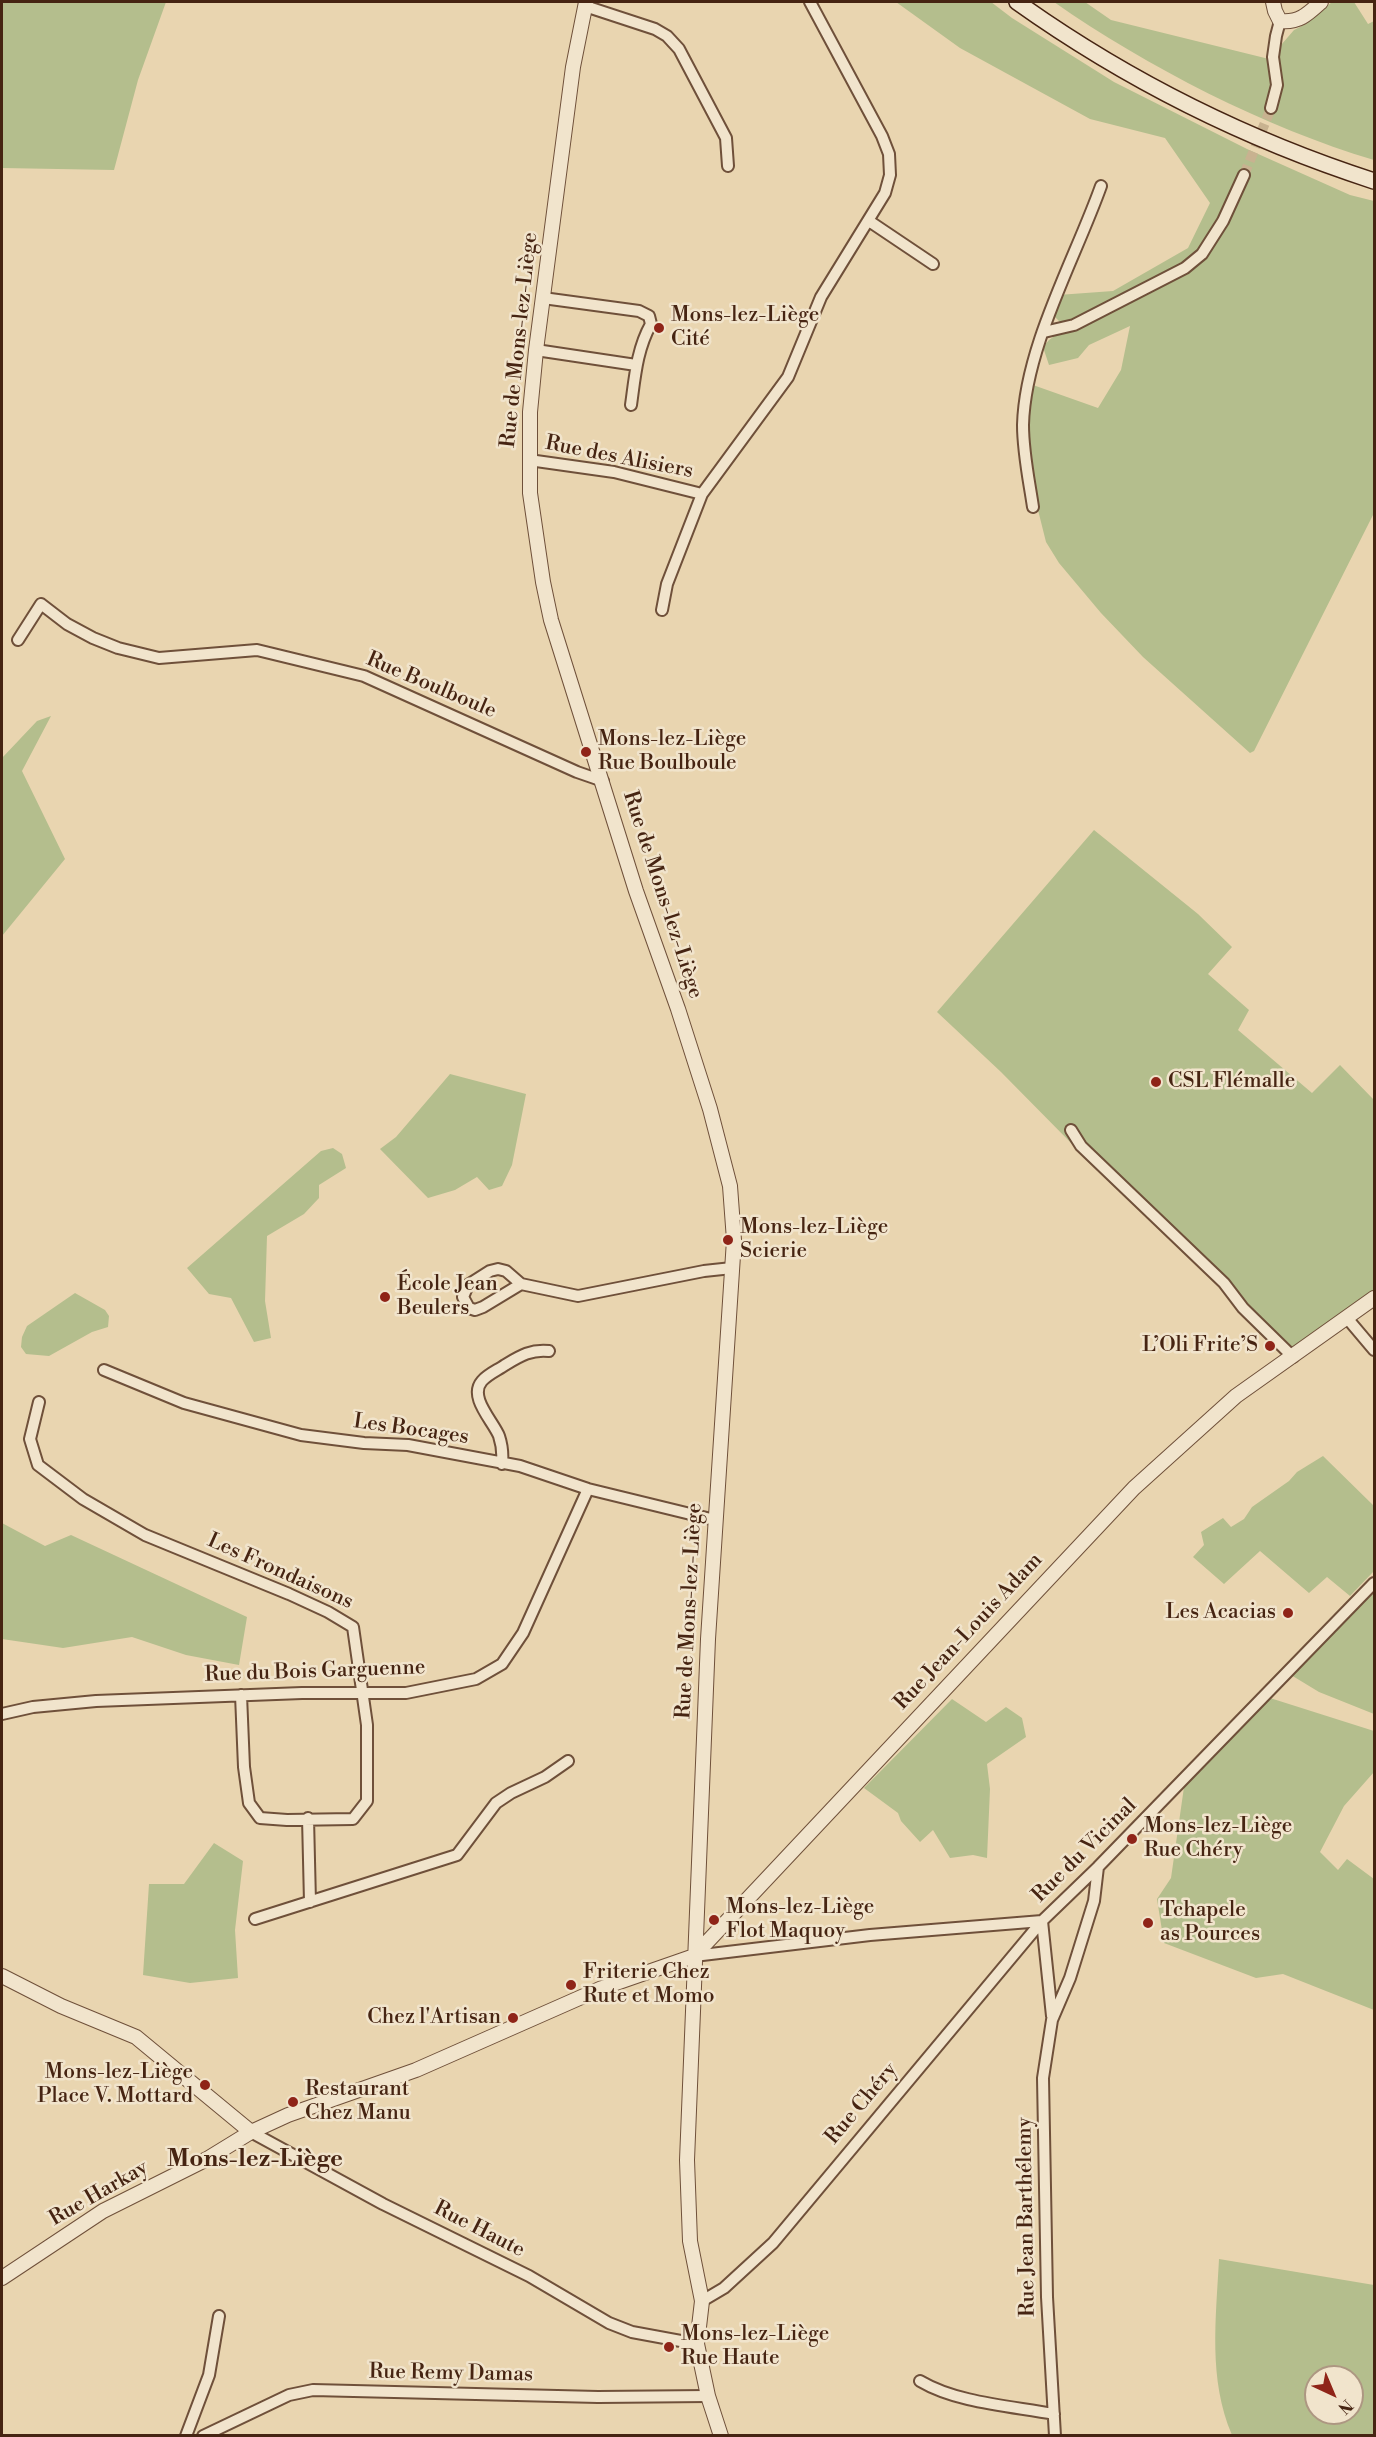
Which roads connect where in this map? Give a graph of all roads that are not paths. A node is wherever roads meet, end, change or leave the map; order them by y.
1 (810, 2) edge
2 (1017, 2) edge
3 (1274, 2) edge
4 (1321, 2) edge
5 (586, 4) edge
6 (1280, 21) junction
7 (1271, 108) tunnel mouth
8 (728, 166) dead end
9 (1244, 175) tunnel mouth
10 (1374, 180) edge
11 (1101, 186) dead end
12 (869, 221) junction
13 (933, 264) dead end
14 (543, 298) junction
15 (1044, 332) junction
16 (536, 350) junction
17 (636, 365) junction
18 (631, 405) dead end
19 (529, 460) junction
20 (702, 494) junction
21 (1033, 507) dead end
22 (662, 610) dead end
23 (18, 640) dead end
24 (603, 781) junction
25 (1071, 1130) dead end
26 (732, 1268) junction
27 (521, 1284) junction
28 (1374, 1298) edge
29 (1347, 1318) junction
30 (1374, 1350) edge
31 (549, 1351) dead end
32 (1293, 1357) junction
33 (104, 1370) dead end
34 (39, 1402) dead end
35 (502, 1464) junction
36 (588, 1489) junction
37 (715, 1520) junction
38 (1374, 1583) edge
39 (363, 1692) junction
40 (241, 1695) junction
41 (2, 1714) edge
42 (568, 1761) dead end
43 (308, 1818) junction
44 (1098, 1867) junction
45 (310, 1902) junction
46 (255, 1919) dead end
47 (1041, 1921) junction
48 (694, 1956) junction
49 (2, 1976) edge
50 (1052, 2020) junction
51 (251, 2132) junction
52 (2, 2278) edge
53 (702, 2301) junction
54 (219, 2316) dead end
55 (696, 2344) junction
56 (920, 2381) dead end
57 (708, 2396) junction
58 (1054, 2414) junction
59 (186, 2436) edge
60 (203, 2436) edge
61 (721, 2436) edge
62 (1055, 2436) edge

1 - 12 street
2 - 10 main road
3 - 6 street
4 - 6 street
5 - 8 street
5 - 14 street, Rue de Mons-lez-Liège
6 - 7 street
9 - 15 street
11 - 15 street
12 - 13 street
12 - 20 street
14 - 16 street, Rue de Mons-lez-Liège
14 - 17 street
15 - 21 street
16 - 17 street
16 - 19 street, Rue de Mons-lez-Liège
17 - 18 street
19 - 20 street, Rue des Alisiers
19 - 24 street, Rue de Mons-lez-Liège
20 - 22 street
23 - 24 street, Rue Boulboule
24 - 26 street, Rue de Mons-lez-Liège
25 - 32 street
26 - 27 street
26 - 37 street, Rue de Mons-lez-Liège
27 - 27 street
28 - 29 street, Rue Jean-Louis Adam
29 - 30 street
29 - 32 street, Rue Jean-Louis Adam
31 - 35 street
32 - 48 street, Rue Jean-Louis Adam
33 - 35 street, Les Bocages
34 - 39 street, Les Frondaisons
35 - 36 street, Les Bocages
36 - 37 street, Les Bocages
36 - 39 street, Rue du Bois Garguenne
37 - 48 street, Rue de Mons-lez-Liège
38 - 44 street, Rue du Vicinal
39 - 40 street, Rue du Bois Garguenne
39 - 43 street, Les Frondaisons
40 - 41 street, Rue du Bois Garguenne
40 - 43 street, Les Frondaisons
42 - 45 street
43 - 45 street
44 - 47 street, Rue du Vicinal
44 - 50 street, Rue Jean Barthélemy
45 - 46 street
47 - 48 street, Rue du Vicinal
47 - 50 street, Rue Jean Barthélemy
47 - 53 street, Rue Chéry
48 - 51 street, Rue Harkay
48 - 53 street, Rue de Mons-lez-Liège
49 - 51 street
50 - 58 street, Rue Jean Barthélemy
51 - 52 street, Rue Harkay
51 - 55 street, Rue Haute
53 - 55 street, Rue de Mons-lez-Liège
54 - 59 street
55 - 57 street
56 - 58 street
57 - 60 street, Rue Remy Damas
57 - 61 street
58 - 62 street, Rue Jean Barthélemy

